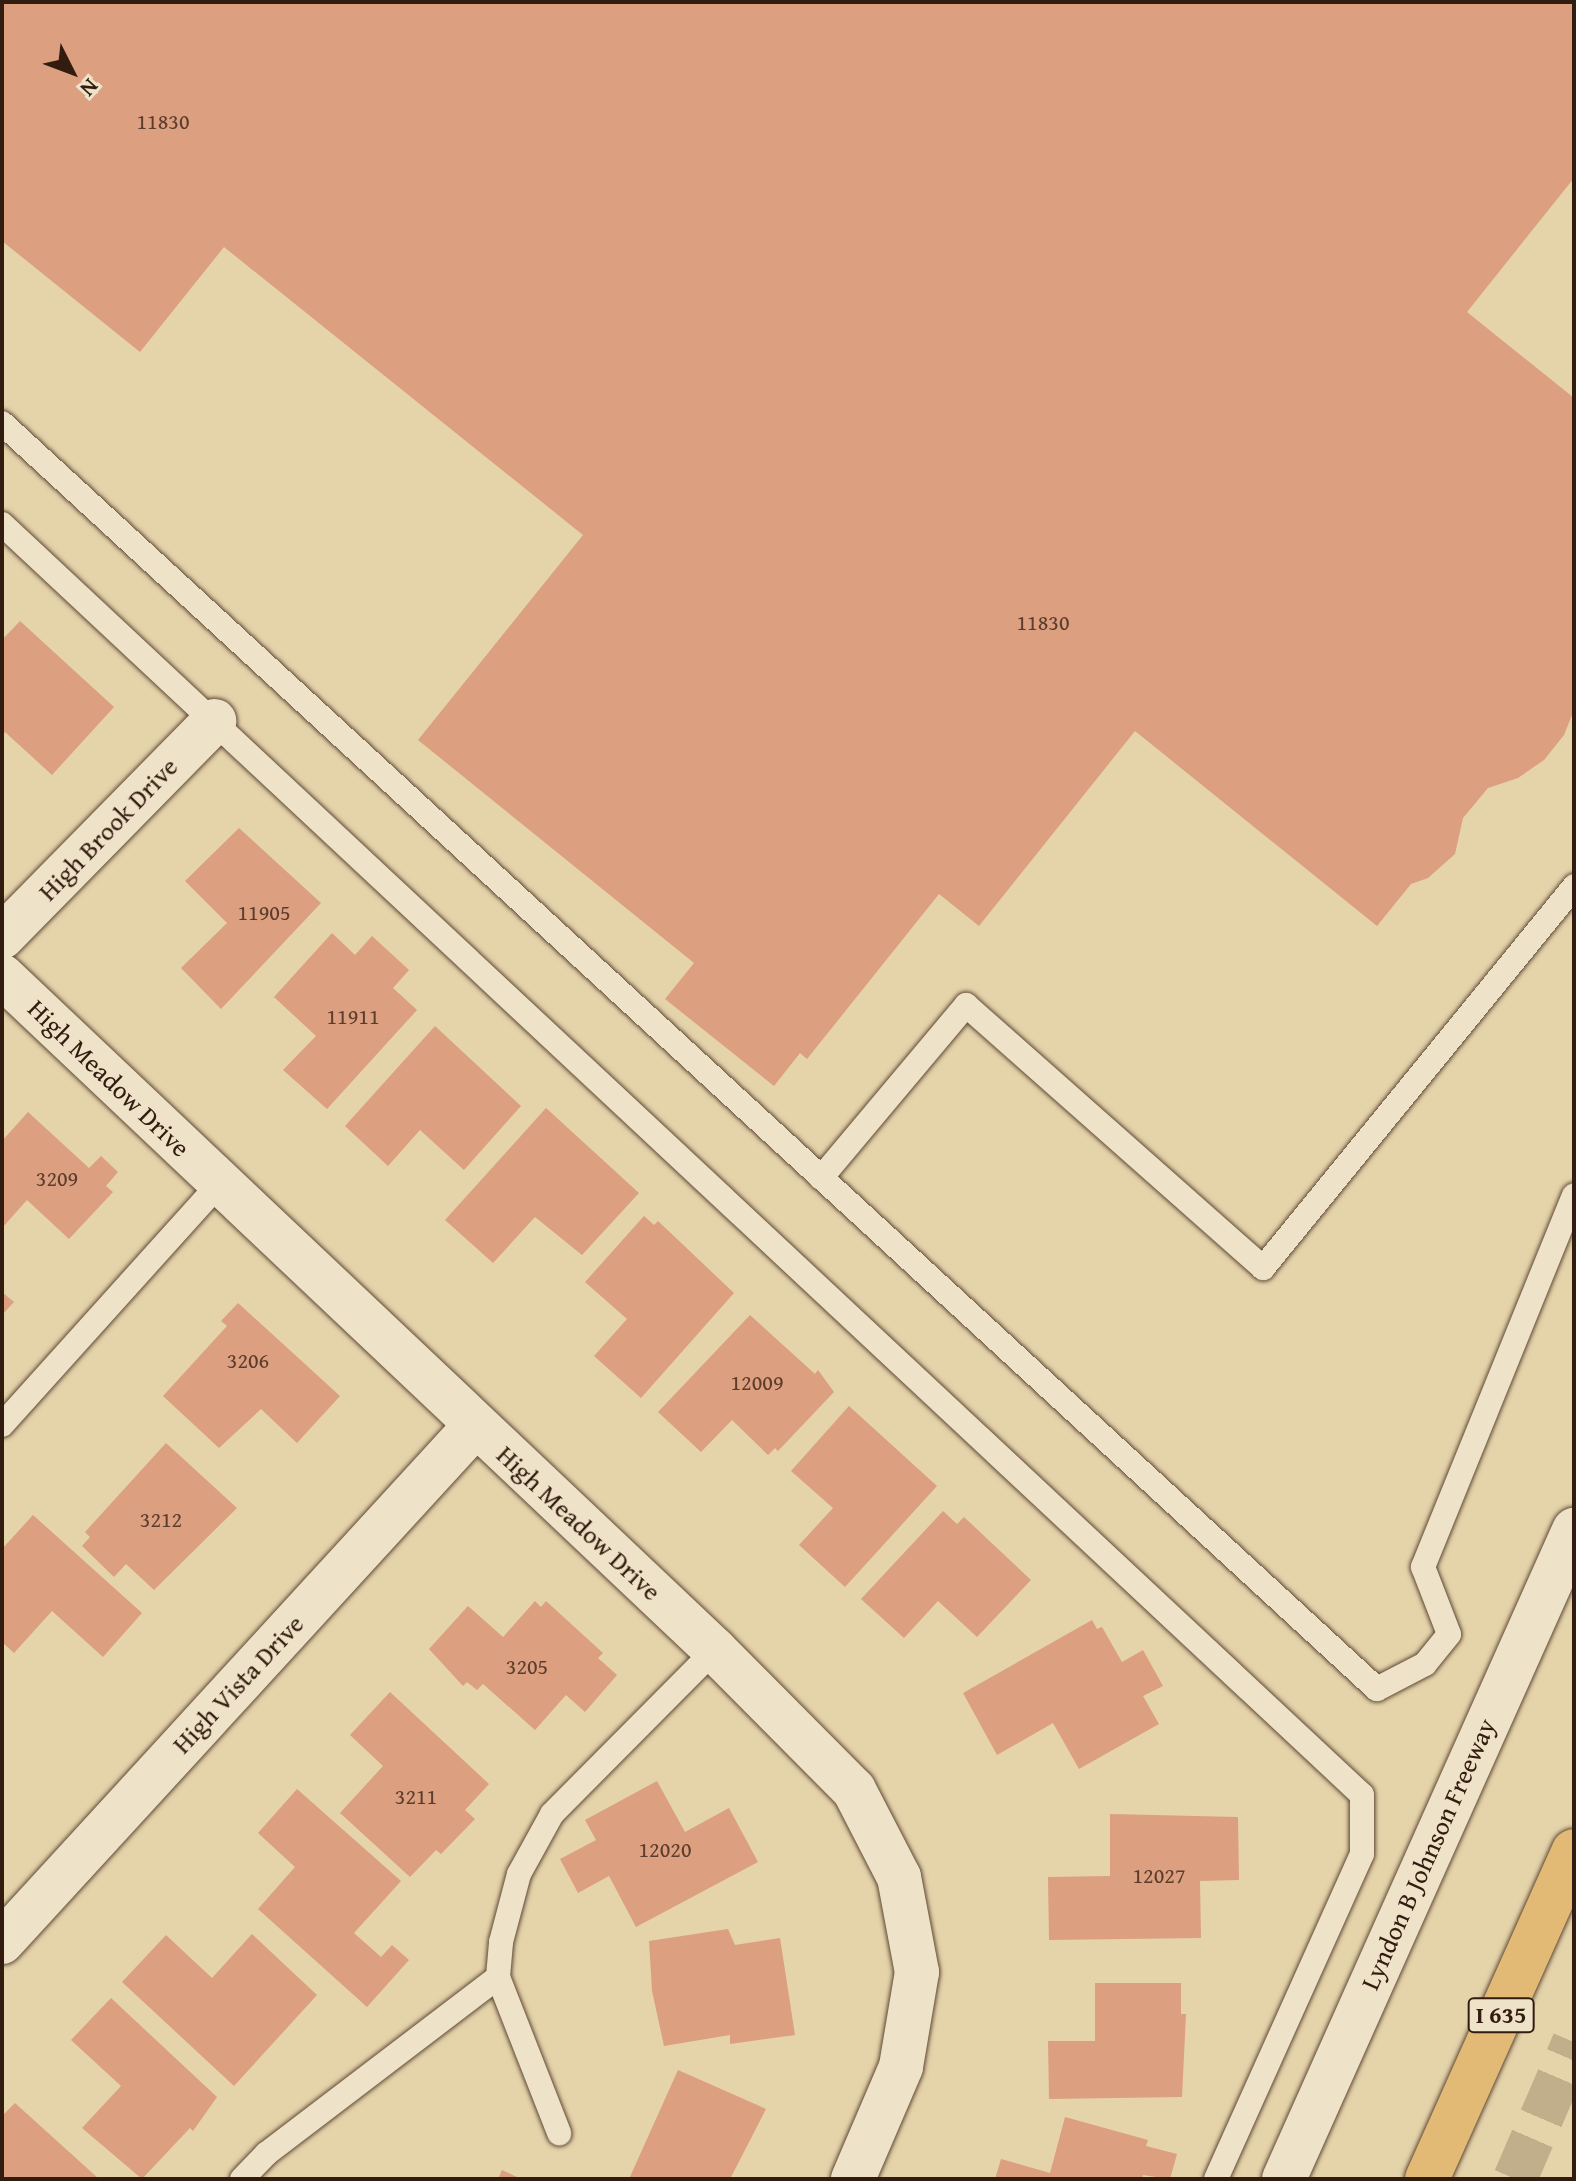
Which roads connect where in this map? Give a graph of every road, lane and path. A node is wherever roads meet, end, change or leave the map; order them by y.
1 (2, 423) edge
2 (2, 524) edge
3 (214, 721) junction
4 (1574, 886) edge
5 (2, 937) edge
6 (2, 976) edge
7 (821, 1178) junction
8 (220, 1183) junction
9 (1574, 1196) edge
10 (2, 1425) edge
11 (475, 1426) junction
12 (1574, 1530) edge
13 (715, 1650) junction
14 (1574, 1851) edge
15 (2, 1942) edge
16 (498, 1977) junction
17 (559, 2133) dead end
18 (242, 2179) edge
19 (853, 2179) edge
20 (1216, 2179) edge
21 (1284, 2179) edge
22 (1427, 2179) edge

1 - 7 lane
2 - 3 lane
3 - 5 street, High Brook Drive
3 - 20 lane
4 - 7 lane
6 - 8 street, High Meadow Drive
7 - 9 lane
8 - 10 lane
8 - 11 street, High Meadow Drive
11 - 13 street, High Meadow Drive
11 - 15 street, High Vista Drive
12 - 21 street, Lyndon B Johnson Freeway
13 - 16 lane
13 - 19 street, High Meadow Drive
14 - 22 highway, I 635
16 - 17 lane
16 - 18 lane

